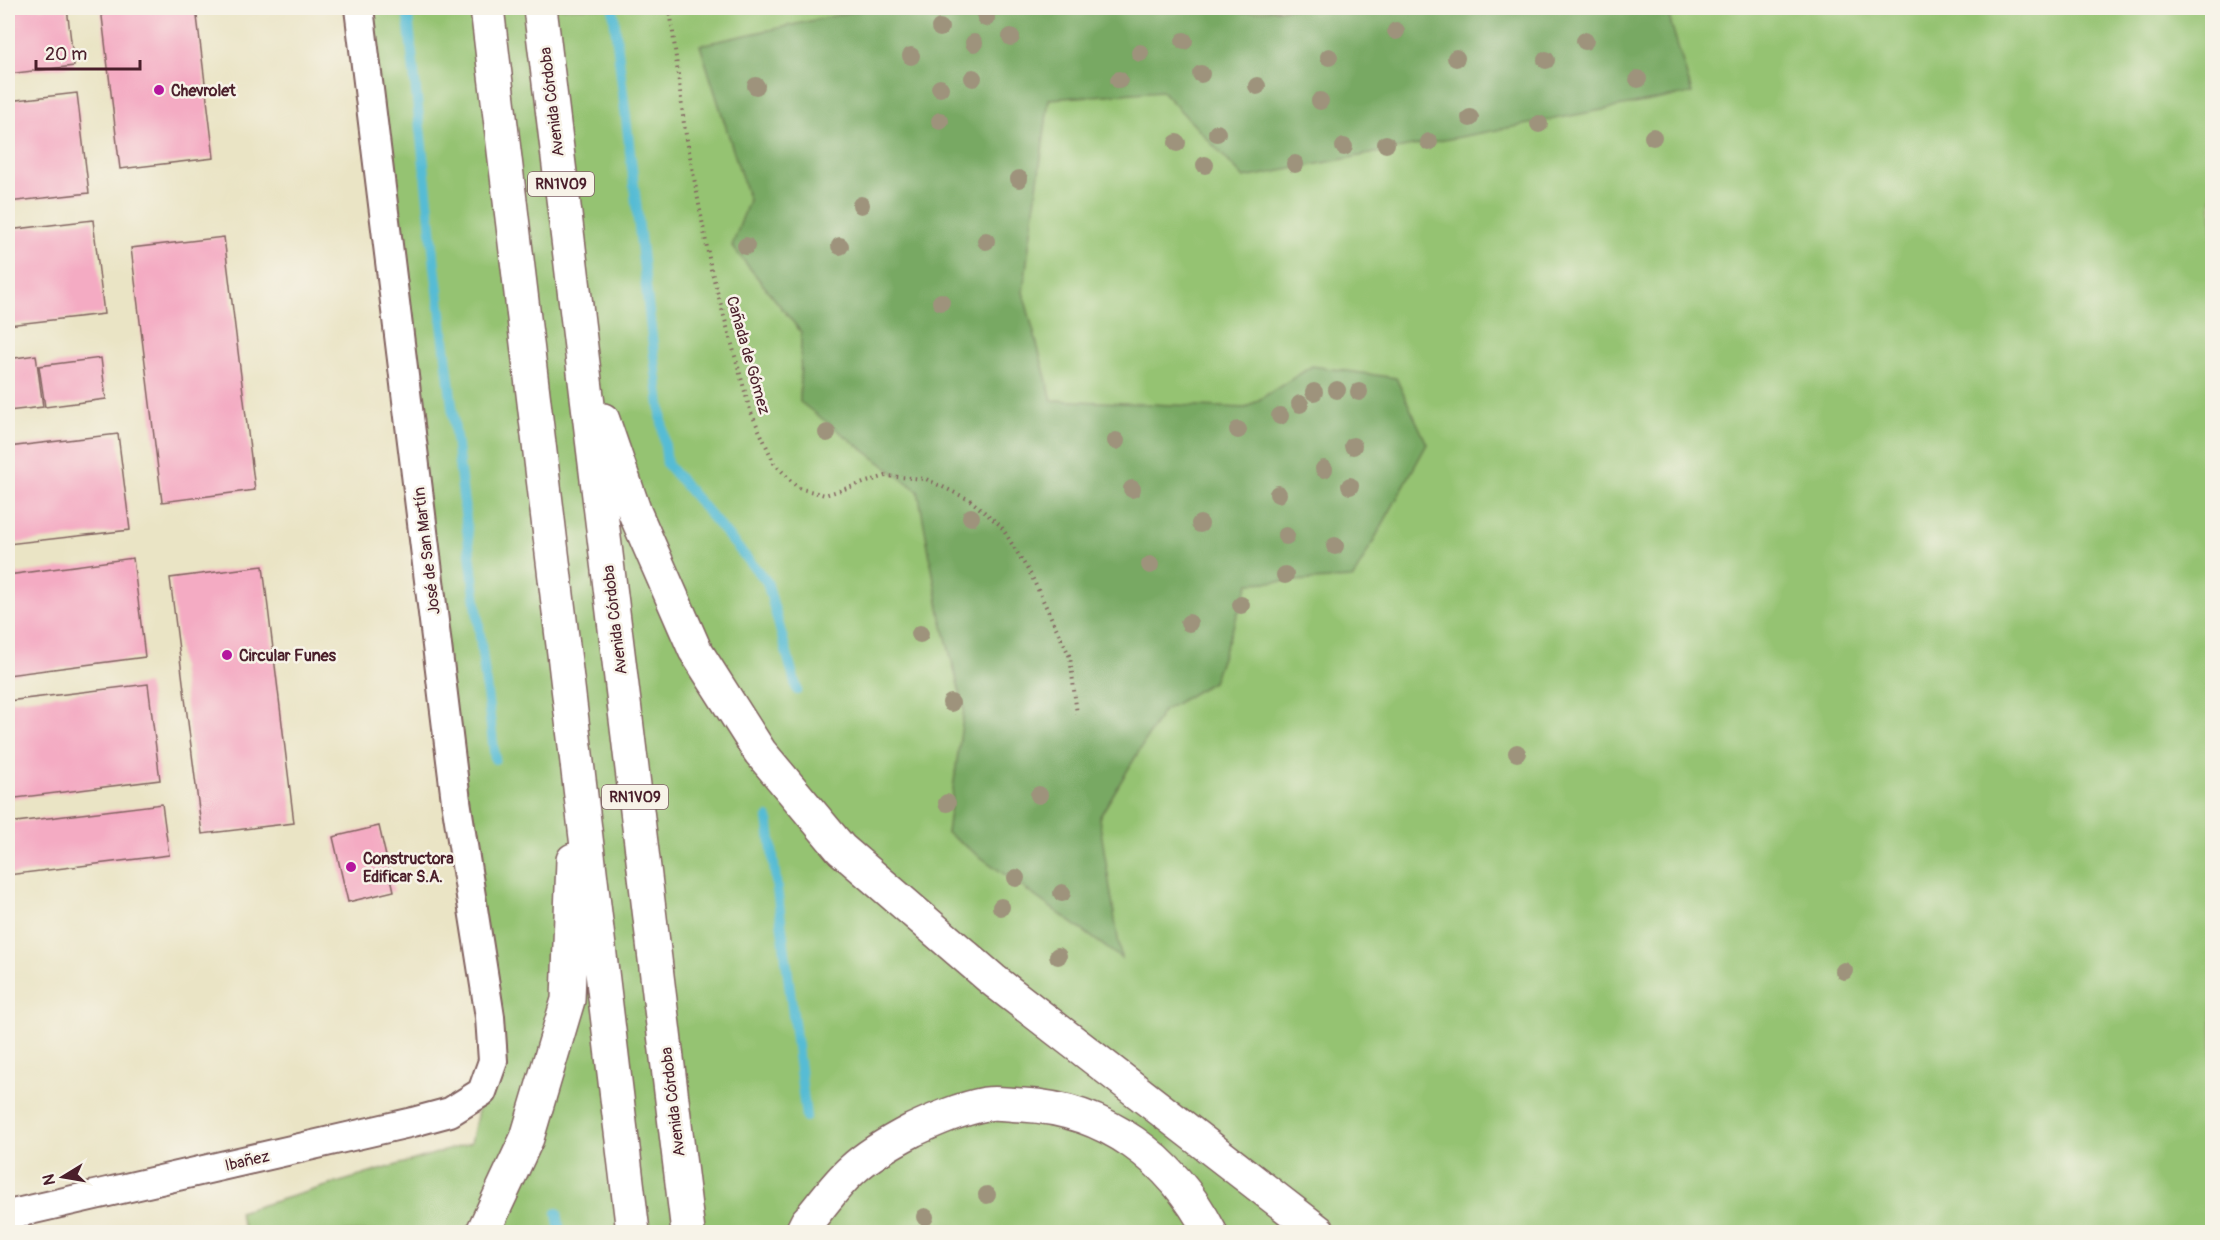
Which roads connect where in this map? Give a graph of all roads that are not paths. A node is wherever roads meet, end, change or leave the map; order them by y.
1 (359, 8) edge
2 (487, 8) edge
3 (540, 8) edge
4 (582, 361) junction
5 (577, 757) junction
6 (482, 1092) joint
7 (8, 1215) edge
8 (483, 1233) edge
9 (633, 1233) edge
10 (688, 1233) edge
11 (802, 1233) edge
12 (1210, 1233) edge
13 (1319, 1233) edge

1 - 6 street, José de San Martín
2 - 5 main road, RN1V09
3 - 4 main road, Avenida Córdoba / RN1V09
4 - 10 main road, Avenida Córdoba / RN1V09
4 - 13 main road
5 - 8 main road
5 - 9 main road, RN1V09
6 - 7 street, Ibañez
11 - 12 main road

